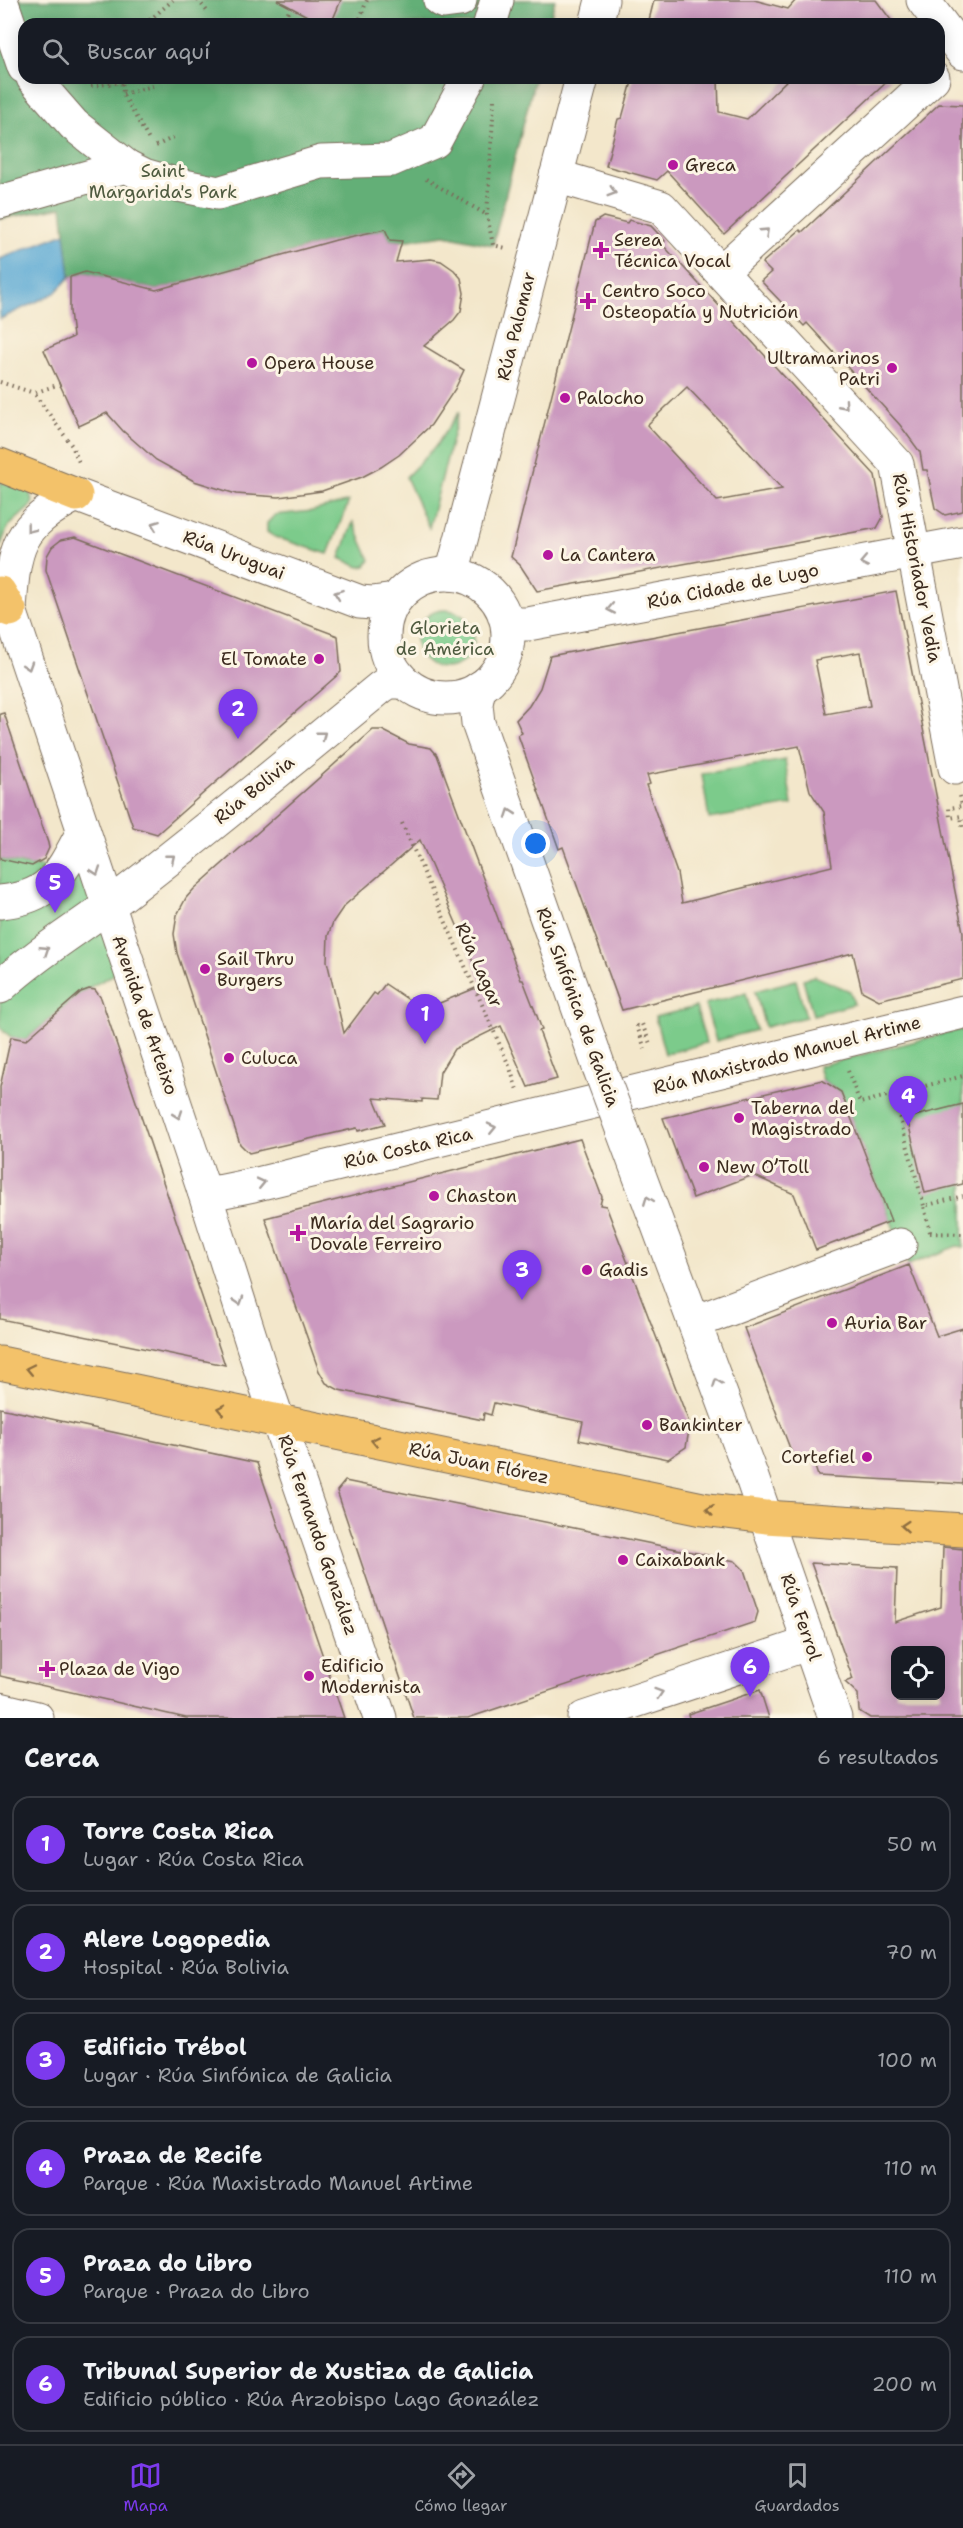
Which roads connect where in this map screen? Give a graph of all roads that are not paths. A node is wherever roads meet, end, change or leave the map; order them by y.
1 (1, 0) edge
2 (440, 0) edge
3 (459, 0) edge
4 (496, 0) edge
5 (602, 0) edge
6 (923, 0) edge
7 (492, 18) edge
8 (598, 18) edge
9 (933, 18) edge
10 (945, 41) edge
11 (18, 50) edge
12 (955, 59) edge
13 (38, 84) edge
14 (482, 84) edge
15 (580, 84) edge
16 (926, 84) edge
17 (126, 166) junction
18 (556, 176) junction
19 (0, 202) edge
20 (722, 272) junction
21 (0, 465) edge
22 (80, 484) junction
23 (963, 543) edge
24 (914, 553) junction
25 (452, 574) junction
26 (395, 600) junction
27 (5, 602) edge
28 (505, 617) junction
29 (403, 682) junction
30 (479, 688) junction
31 (955, 768) dead end
32 (83, 832) junction
33 (0, 902) edge
34 (108, 907) junction
35 (0, 987) edge
36 (963, 1012) edge
37 (611, 1098) joint
38 (204, 1191) junction
39 (900, 1245) road end
40 (695, 1322) junction
41 (0, 1363) edge
42 (278, 1420) junction
43 (766, 1517) junction
44 (963, 1530) edge
45 (808, 1638) junction
46 (0, 1709) edge
47 (37, 1718) edge
48 (380, 1718) edge
49 (584, 1718) edge
50 (836, 1718) edge

1 - 11 street
2 - 3 street
4 - 7 street
5 - 8 street
6 - 9 street
10 - 12 street
13 - 17 street
14 - 17 street
15 - 18 street, Rúa Palomar
20 -> 16 street
17 - 19 street
18 -> 20 street, Rúa Historiador Vedia
18 - 25 street, Rúa Palomar
20 -> 24 street, Rúa Historiador Vedia
21 - 22 main road
26 -> 22 street, Rúa Uruguai
22 -> 27 street, Avenida de Arteixo
23 - 24 street, Rúa Cidade de Lugo
24 -> 28 street, Rúa Cidade de Lugo
24 - 31 street, Rúa Historiador Vedia
25 - 26 street
25 - 28 street
26 - 29 street
27 -> 32 street, Avenida de Arteixo
28 - 30 street
29 - 30 street
34 -> 29 street, Rúa Bolivia
40 -> 30 street, Rúa Sinfónica de Galicia, bridge
32 - 33 street
32 -> 34 street, Avenida de Arteixo
35 -> 34 street, Rúa Bolivia
34 -> 38 street, Avenida de Arteixo
36 - 37 street, Rúa Maxistrado Manuel Artime
38 -> 37 street, Rúa Costa Rica
38 -> 42 street, Avenida de Arteixo
39 - 40 street
43 -> 40 street, Rúa Sinfónica de Galicia
42 -> 41 main road, Rúa Juan Flórez
43 -> 42 main road, Rúa Juan Flórez
42 - 48 street, Rúa Fernando González
44 -> 43 main road, Rúa Juan Flórez
43 - 45 street, Rúa Ferrol
49 -> 45 street
45 - 50 street, Rúa Ferrol
46 - 47 street

